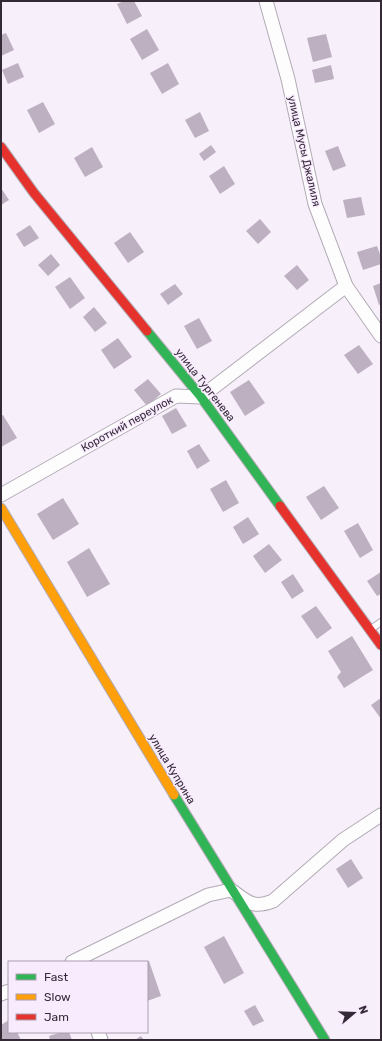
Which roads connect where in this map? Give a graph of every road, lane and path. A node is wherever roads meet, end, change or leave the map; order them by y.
1 (266, 1) edge
2 (1, 147) edge
3 (346, 286) junction
4 (381, 336) edge
5 (201, 397) junction
6 (1, 494) edge
7 (1, 508) edge
8 (381, 622) edge
9 (370, 630) junction
10 (381, 645) edge
11 (381, 815) edge
12 (231, 890) junction
13 (76, 961) edge
14 (325, 1040) edge

1 - 3 street, улица Мусы Джалиля
2 - 5 street, улица Тургенева
3 - 4 street, улица Мусы Джалиля
3 - 5 street
5 - 6 street, Короткий переулок
5 - 9 street, улица Тургенева
7 - 12 street, улица Куприна
8 - 9 lane
9 - 10 street, улица Тургенева
11 - 12 street
12 - 13 street
12 - 14 street, улица Куприна

